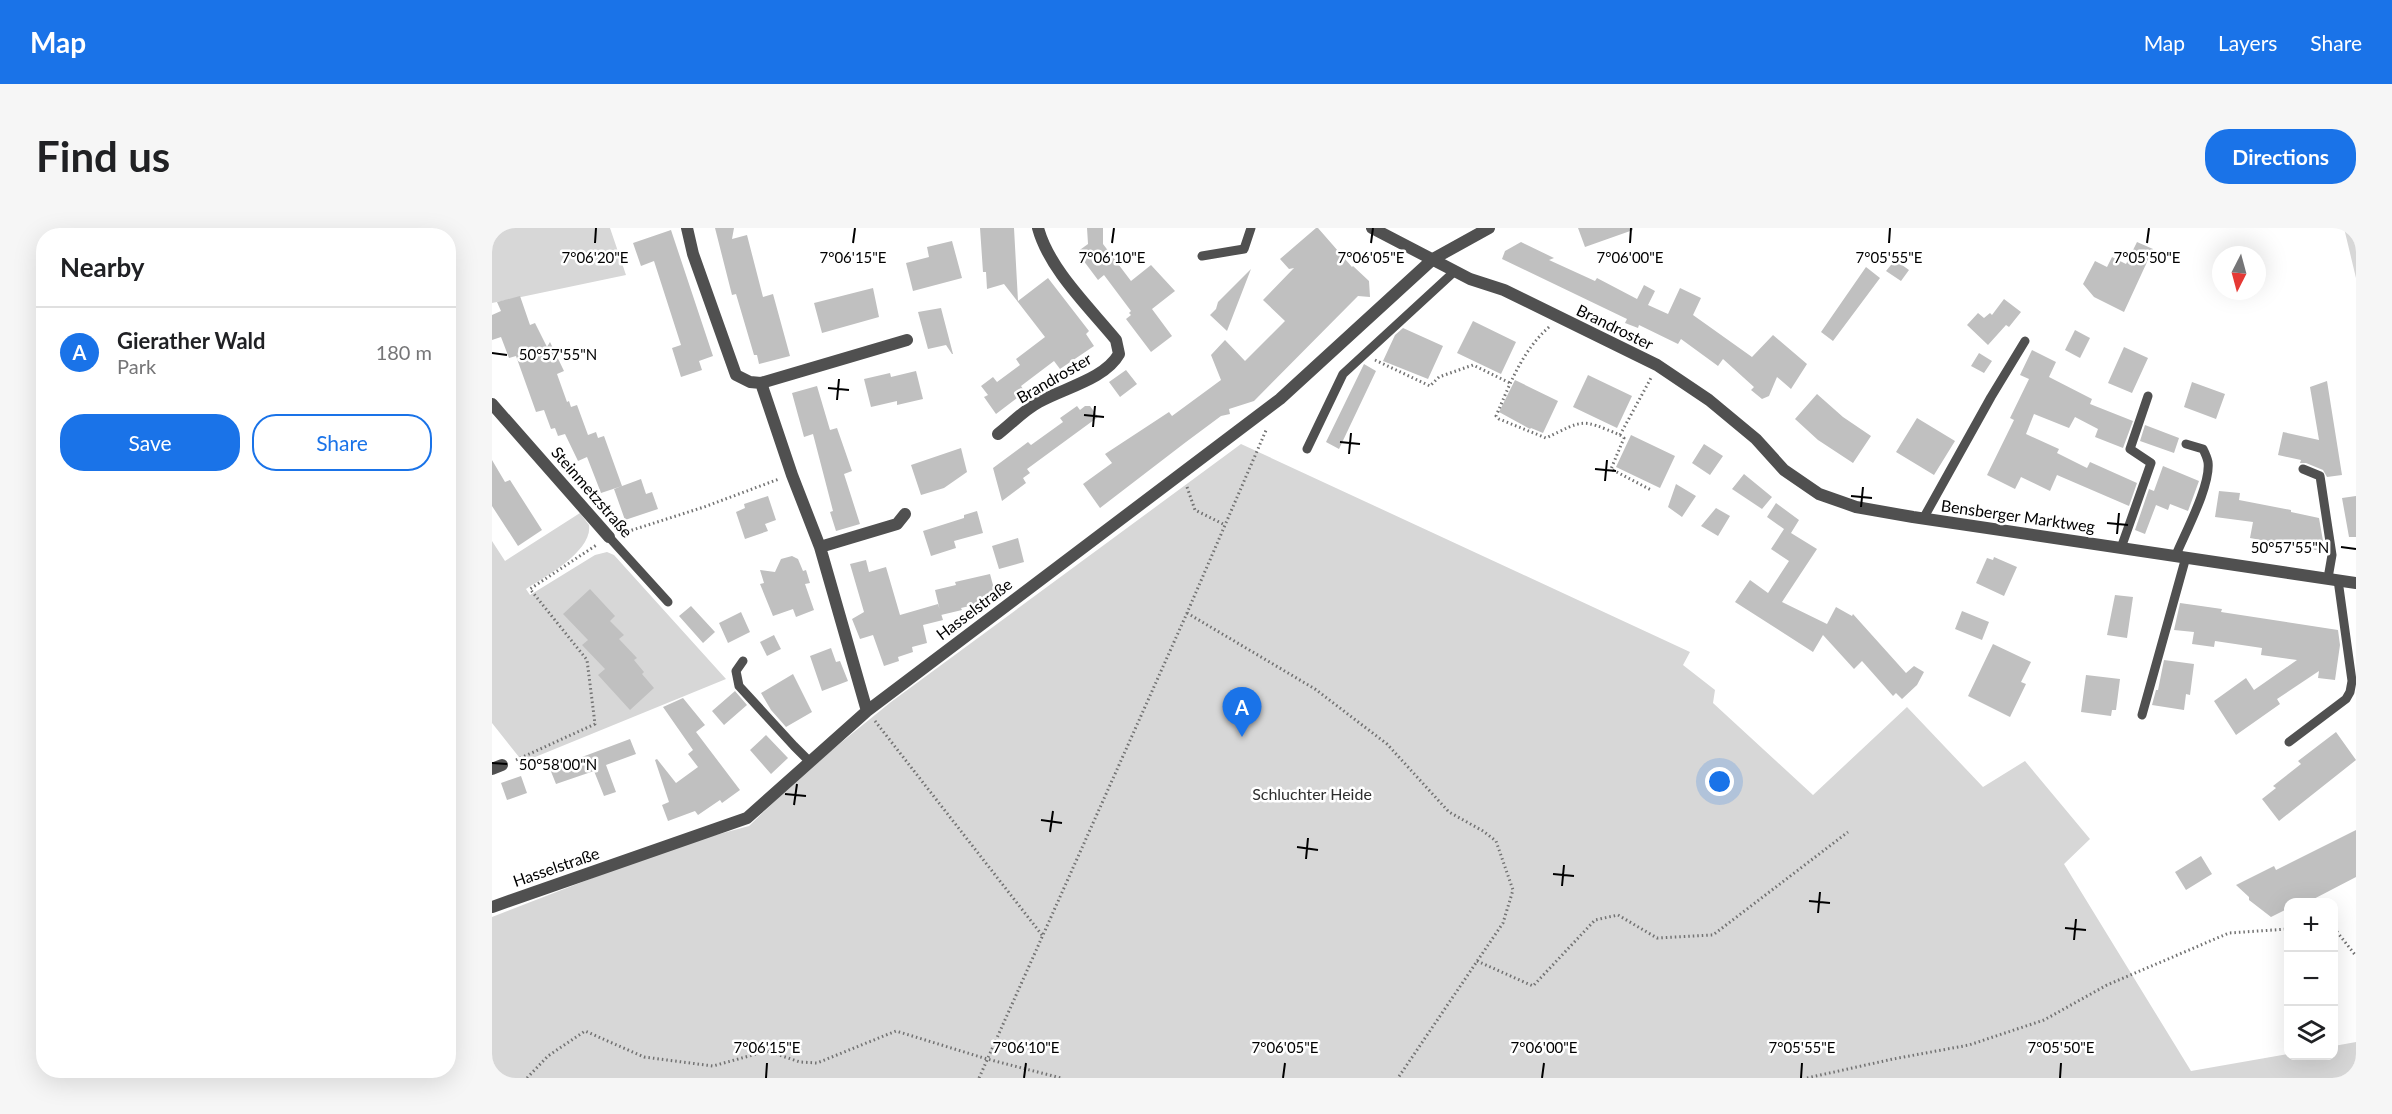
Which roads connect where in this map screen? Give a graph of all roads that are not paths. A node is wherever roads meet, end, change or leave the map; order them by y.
1 (687, 228) edge
2 (1038, 228) edge
3 (1251, 228) edge
4 (1372, 228) edge
5 (1488, 228) edge
6 (1202, 256) dead end
7 (1433, 259) junction
8 (1455, 271) junction
9 (908, 340) dead end
10 (2025, 341) dead end
11 (761, 383) junction
12 (2148, 396) dead end
13 (492, 404) edge
14 (998, 434) dead end
15 (2186, 444) dead end
16 (1307, 448) dead end
17 (2302, 469) dead end
18 (1819, 494) joint
19 (905, 514) dead end
20 (1923, 519) junction
21 (609, 537) joint
22 (820, 548) junction
23 (2121, 548) junction
24 (2181, 556) junction
25 (2333, 579) junction
26 (2356, 583) edge
27 (668, 602) dead end
28 (743, 661) dead end
29 (867, 711) junction
30 (2142, 715) dead end
31 (2289, 742) dead end
32 (810, 762) junction
33 (492, 906) edge

1 - 11 street
2 - 14 street, Brandroster
3 - 6 lane
4 - 7 street, Brandroster
5 - 7 street, Hasselstraße
7 - 8 street, Brandroster
7 - 29 street, Hasselstraße
8 - 16 lane
8 - 18 street, Brandroster
9 - 11 street
10 - 20 lane
11 - 22 street
12 - 23 lane
13 - 21 street, Steinmetzstraße
15 - 24 lane
17 - 25 lane
18 - 20 street, Bensberger Marktweg
19 - 22 street
20 - 23 street, Bensberger Marktweg
21 - 27 lane, Steinmetzstraße
22 - 29 street
23 - 24 street, Bensberger Marktweg
24 - 25 street, Bensberger Marktweg
24 - 30 lane
25 - 26 street, Bensberger Marktweg
25 - 31 lane
28 - 32 lane
29 - 32 street, Hasselstraße
32 - 33 street, Hasselstraße

